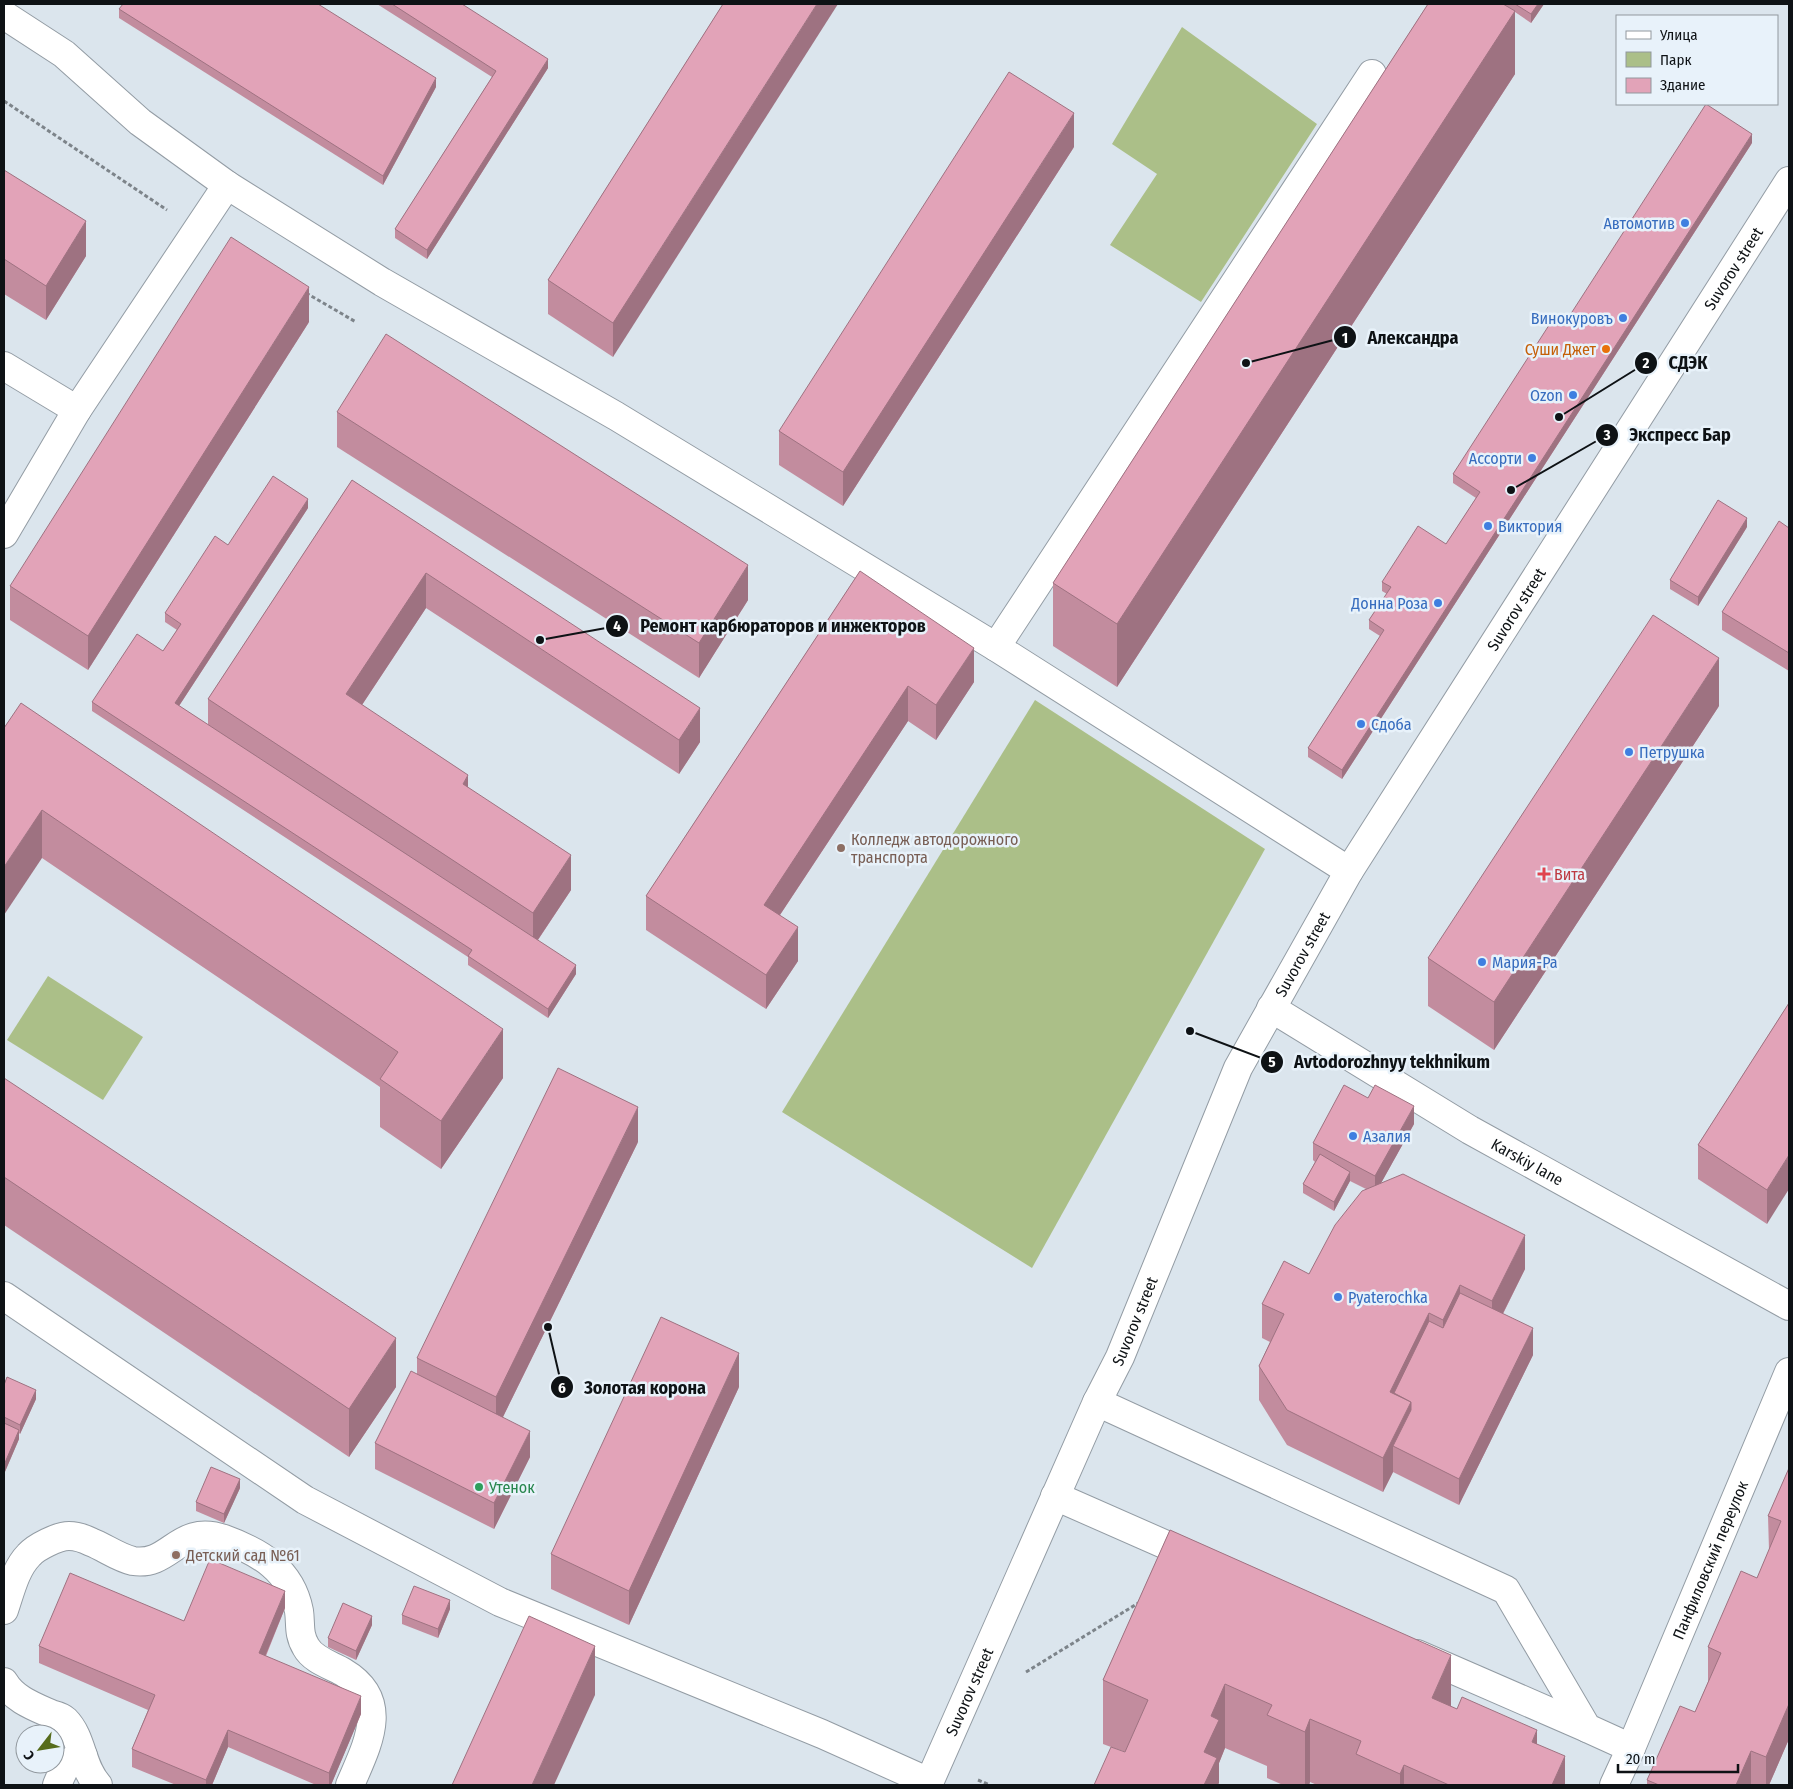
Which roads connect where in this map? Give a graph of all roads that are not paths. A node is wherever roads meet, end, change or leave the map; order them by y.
1 (4, 15) edge
2 (1372, 74) dead end
3 (1789, 181) edge
4 (227, 185) junction
5 (4, 366) edge
6 (77, 410) junction
7 (4, 534) edge
8 (996, 647) junction
9 (1349, 871) junction
10 (1271, 1008) junction
11 (4, 1296) edge
12 (1789, 1306) edge
13 (1789, 1372) edge
14 (1097, 1402) junction
15 (1055, 1496) junction
16 (1223, 1570) edge
17 (4, 1610) edge
18 (1396, 1645) edge
19 (4, 1682) edge
20 (1587, 1728) junction
21 (1631, 1748) junction
22 (83, 1756) junction
23 (929, 1783) edge
24 (57, 1785) edge
25 (98, 1785) edge
26 (350, 1785) edge
27 (1614, 1785) edge

1 - 4 street
2 - 8 street
3 - 9 street, Suvorov street
4 - 6 street
4 - 8 street
5 - 6 street
6 - 7 street
8 - 9 street
9 - 10 street, Suvorov street
10 - 12 street, Karskiy lane
10 - 14 street, Suvorov street
11 - 23 street
13 - 21 street, Панфиловский переулок
14 - 15 street, Suvorov street
14 - 20 street
15 - 16 street
15 - 23 street, Suvorov street
17 - 26 street
18 - 20 street
19 - 22 street
20 - 21 street
21 - 27 street, Панфиловский переулок
22 - 24 street
22 - 25 street

